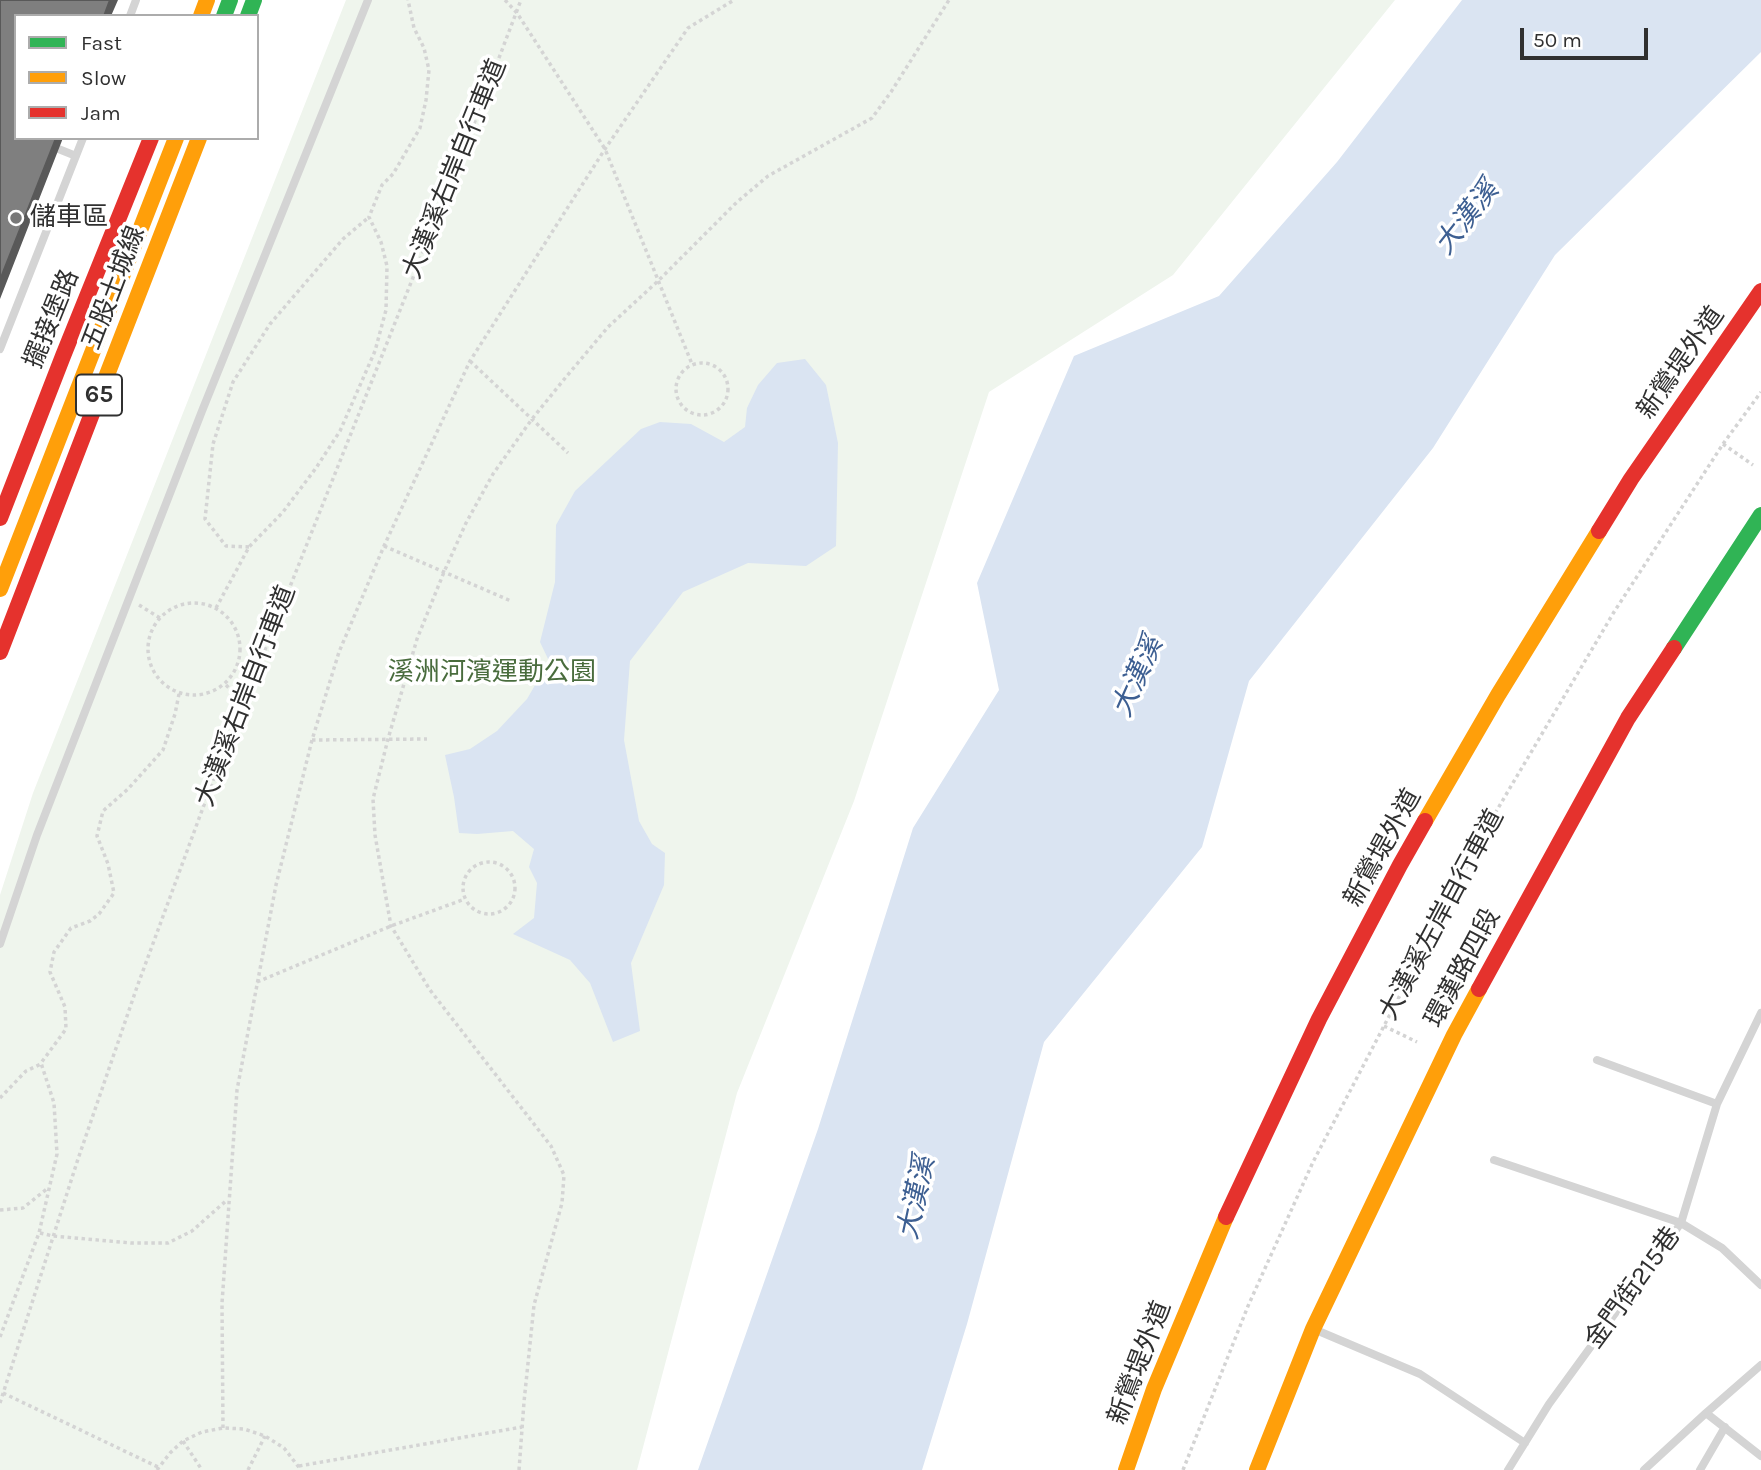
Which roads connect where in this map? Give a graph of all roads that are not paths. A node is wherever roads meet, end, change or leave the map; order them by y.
1 (368, 0) edge
2 (36, 140) edge
3 (82, 140) edge
4 (150, 140) edge
5 (175, 140) edge
6 (186, 140) edge
7 (198, 140) edge
8 (76, 156) junction
9 (1761, 291) edge
10 (0, 348) edge
11 (1761, 515) edge
12 (0, 518) edge
13 (0, 589) edge
14 (0, 618) edge
15 (0, 652) edge
16 (0, 944) edge
17 (1761, 1013) edge
18 (1597, 1060) dead end
19 (1717, 1104) junction
20 (1494, 1160) dead end
21 (1681, 1223) junction
22 (1761, 1285) edge
23 (1313, 1329) junction
24 (1760, 1368) edge
25 (1706, 1413) junction
26 (1725, 1427) junction
27 (1525, 1443) junction
28 (1761, 1456) edge
29 (1126, 1470) edge
30 (1257, 1470) edge
31 (1508, 1470) edge
32 (1644, 1470) edge
33 (1700, 1470) edge

1 - 16 lane
2 - 8 lane
3 - 8 lane
4 - 12 main road, 擺接堡路
5 - 13 main road, 五股土城線 / 65
6 - 14 main road
7 - 15 main road, 五股土城線 / 65
8 - 10 lane
9 - 29 main road, 新鶯堤外道
11 - 23 main road, 環漢路四段
17 - 19 lane, 金門街215巷
18 - 19 lane
19 - 21 lane, 金門街215巷
20 - 21 lane
21 - 22 lane
21 - 27 lane, 金門街215巷
23 - 27 lane
23 - 30 main road, 環漢路四段
24 - 25 lane
25 - 26 lane
25 - 32 lane
26 - 28 lane
26 - 33 lane
27 - 31 lane, 金門街215巷

